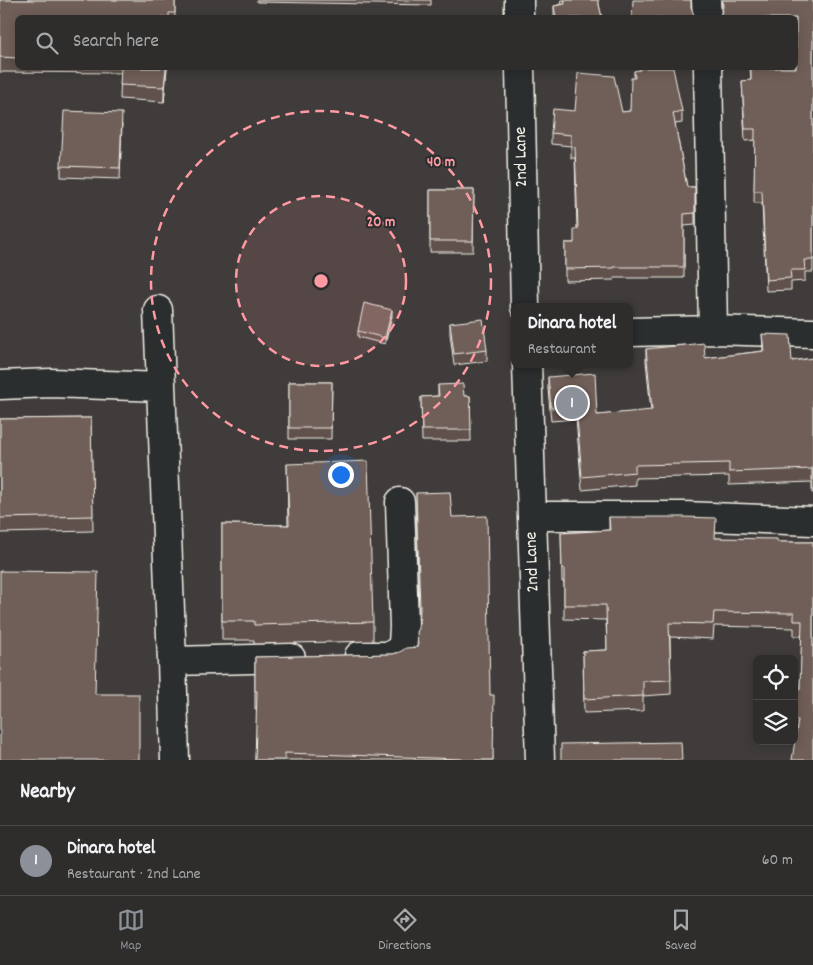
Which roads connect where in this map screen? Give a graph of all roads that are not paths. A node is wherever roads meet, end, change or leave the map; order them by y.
1 (519, 0) edge
2 (706, 0) edge
3 (519, 15) edge
4 (707, 15) edge
5 (520, 70) edge
6 (708, 70) edge
7 (525, 303) edge
8 (158, 310) dead end
9 (713, 330) junction
10 (633, 332) edge
11 (813, 333) edge
12 (527, 368) edge
13 (0, 385) edge
14 (161, 387) junction
15 (400, 502) dead end
16 (532, 516) junction
17 (813, 521) edge
18 (172, 661) junction
19 (175, 760) edge
20 (540, 760) edge

1 - 3 street
2 - 4 street
5 - 7 street, 2nd Lane
6 - 9 street
8 - 14 street
9 - 10 street
9 - 11 street
12 - 16 street, 2nd Lane
13 - 14 street
14 - 18 street
15 - 18 street
16 - 17 street
16 - 20 street, 2nd Lane
18 - 19 street

